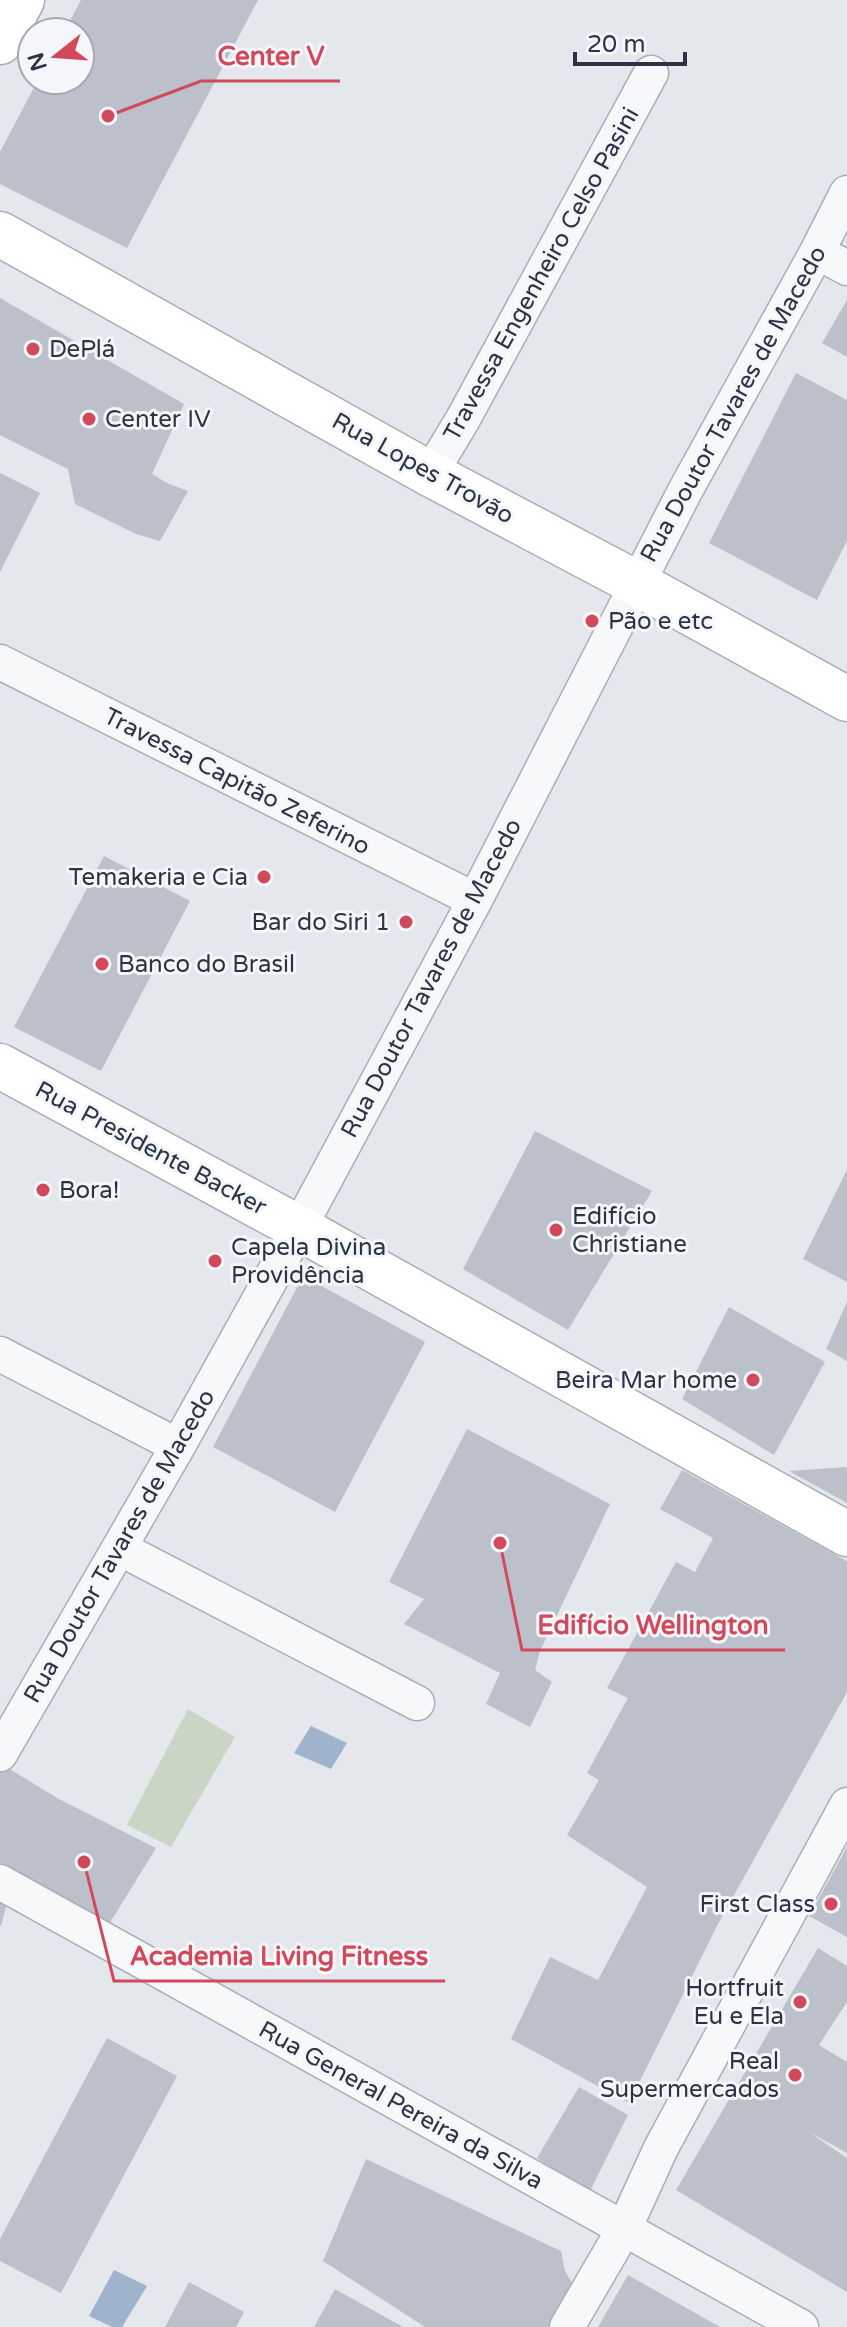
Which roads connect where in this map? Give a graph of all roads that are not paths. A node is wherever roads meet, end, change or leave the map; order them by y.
1 (22, 0) edge
2 (0, 42) edge
3 (651, 73) dead end
4 (847, 193) edge
5 (0, 234) edge
6 (817, 252) junction
7 (847, 268) edge
8 (430, 474) junction
9 (636, 583) junction
10 (0, 662) edge
11 (847, 699) edge
12 (475, 900) junction
13 (0, 1066) edge
14 (299, 1228) junction
15 (0, 1354) edge
16 (178, 1446) junction
17 (847, 1534) edge
18 (119, 1548) junction
19 (417, 1703) dead end
20 (0, 1754) edge
21 (847, 1805) edge
22 (0, 1882) edge
23 (624, 2229) junction
24 (567, 2327) edge
25 (801, 2327) edge

1 - 2 street
3 - 8 street, Travessa Engenheiro Celso Pasini
4 - 6 street, Rua Doutor Tavares de Macedo
5 - 8 street, Rua Lopes Trovão
6 - 7 street
6 - 9 street, Rua Doutor Tavares de Macedo
8 - 9 street, Rua Lopes Trovão
9 - 11 street, Rua Lopes Trovão
9 - 12 street, Rua Doutor Tavares de Macedo
10 - 12 street, Travessa Capitão Zeferino
12 - 14 street, Rua Doutor Tavares de Macedo
13 - 14 street, Rua Presidente Backer
14 - 16 street, Rua Doutor Tavares de Macedo
14 - 17 street, Rua Presidente Backer
15 - 16 street
16 - 18 street, Rua Doutor Tavares de Macedo
18 - 19 street
18 - 20 street, Rua Doutor Tavares de Macedo
21 - 23 street
22 - 23 street, Rua General Pereira da Silva
23 - 24 street
23 - 25 street, Rua General Pereira da Silva

